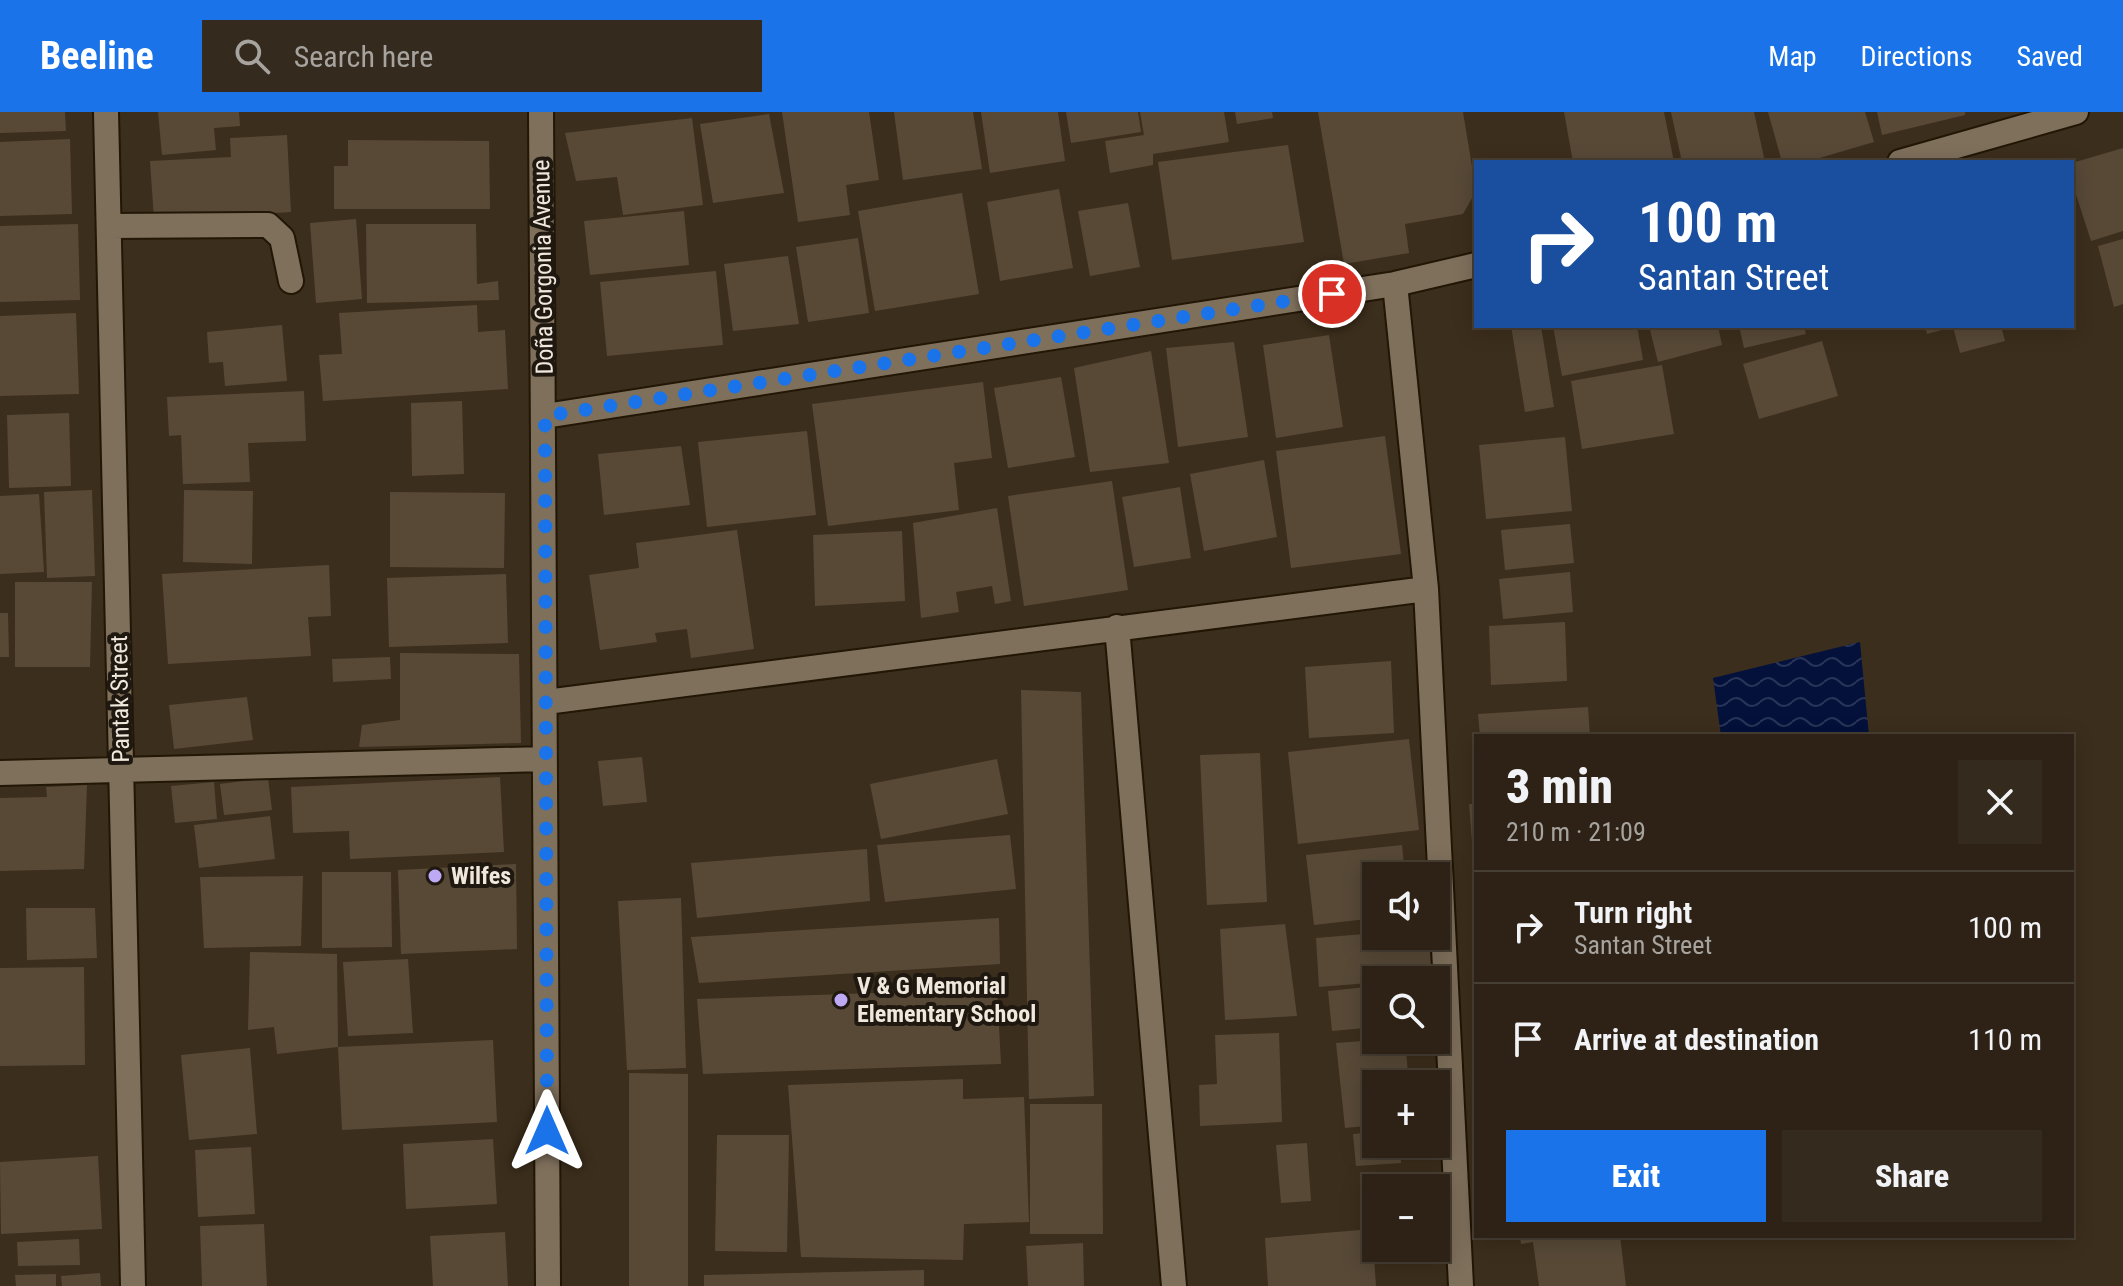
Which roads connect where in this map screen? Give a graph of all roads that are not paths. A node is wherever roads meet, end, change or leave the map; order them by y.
1 (106, 112) edge
2 (541, 112) edge
3 (2076, 112) edge
4 (1907, 160) edge
5 (109, 226) junction
6 (1474, 265) edge
7 (291, 281) dead end
8 (1395, 284) junction
9 (545, 416) junction
10 (1426, 589) junction
11 (1117, 627) junction
12 (546, 702) junction
13 (544, 759) junction
14 (121, 769) junction
15 (0, 773) edge
16 (133, 1286) edge
17 (548, 1286) edge
18 (1174, 1286) edge
19 (1461, 1286) edge

1 - 5 street, Pantak Street
2 - 9 street, Doña Gorgonia Avenue
3 - 4 street
5 - 7 street
5 - 14 street, Pantak Street
6 - 8 street
8 - 9 street
8 - 10 street
9 - 12 street, Doña Gorgonia Avenue
10 - 11 street
10 - 19 street
11 - 12 street
11 - 18 street
12 - 13 street, Doña Gorgonia Avenue
13 - 14 street
13 - 17 street, Doña Gorgonia Avenue
14 - 15 street
14 - 16 street, Pantak Street

